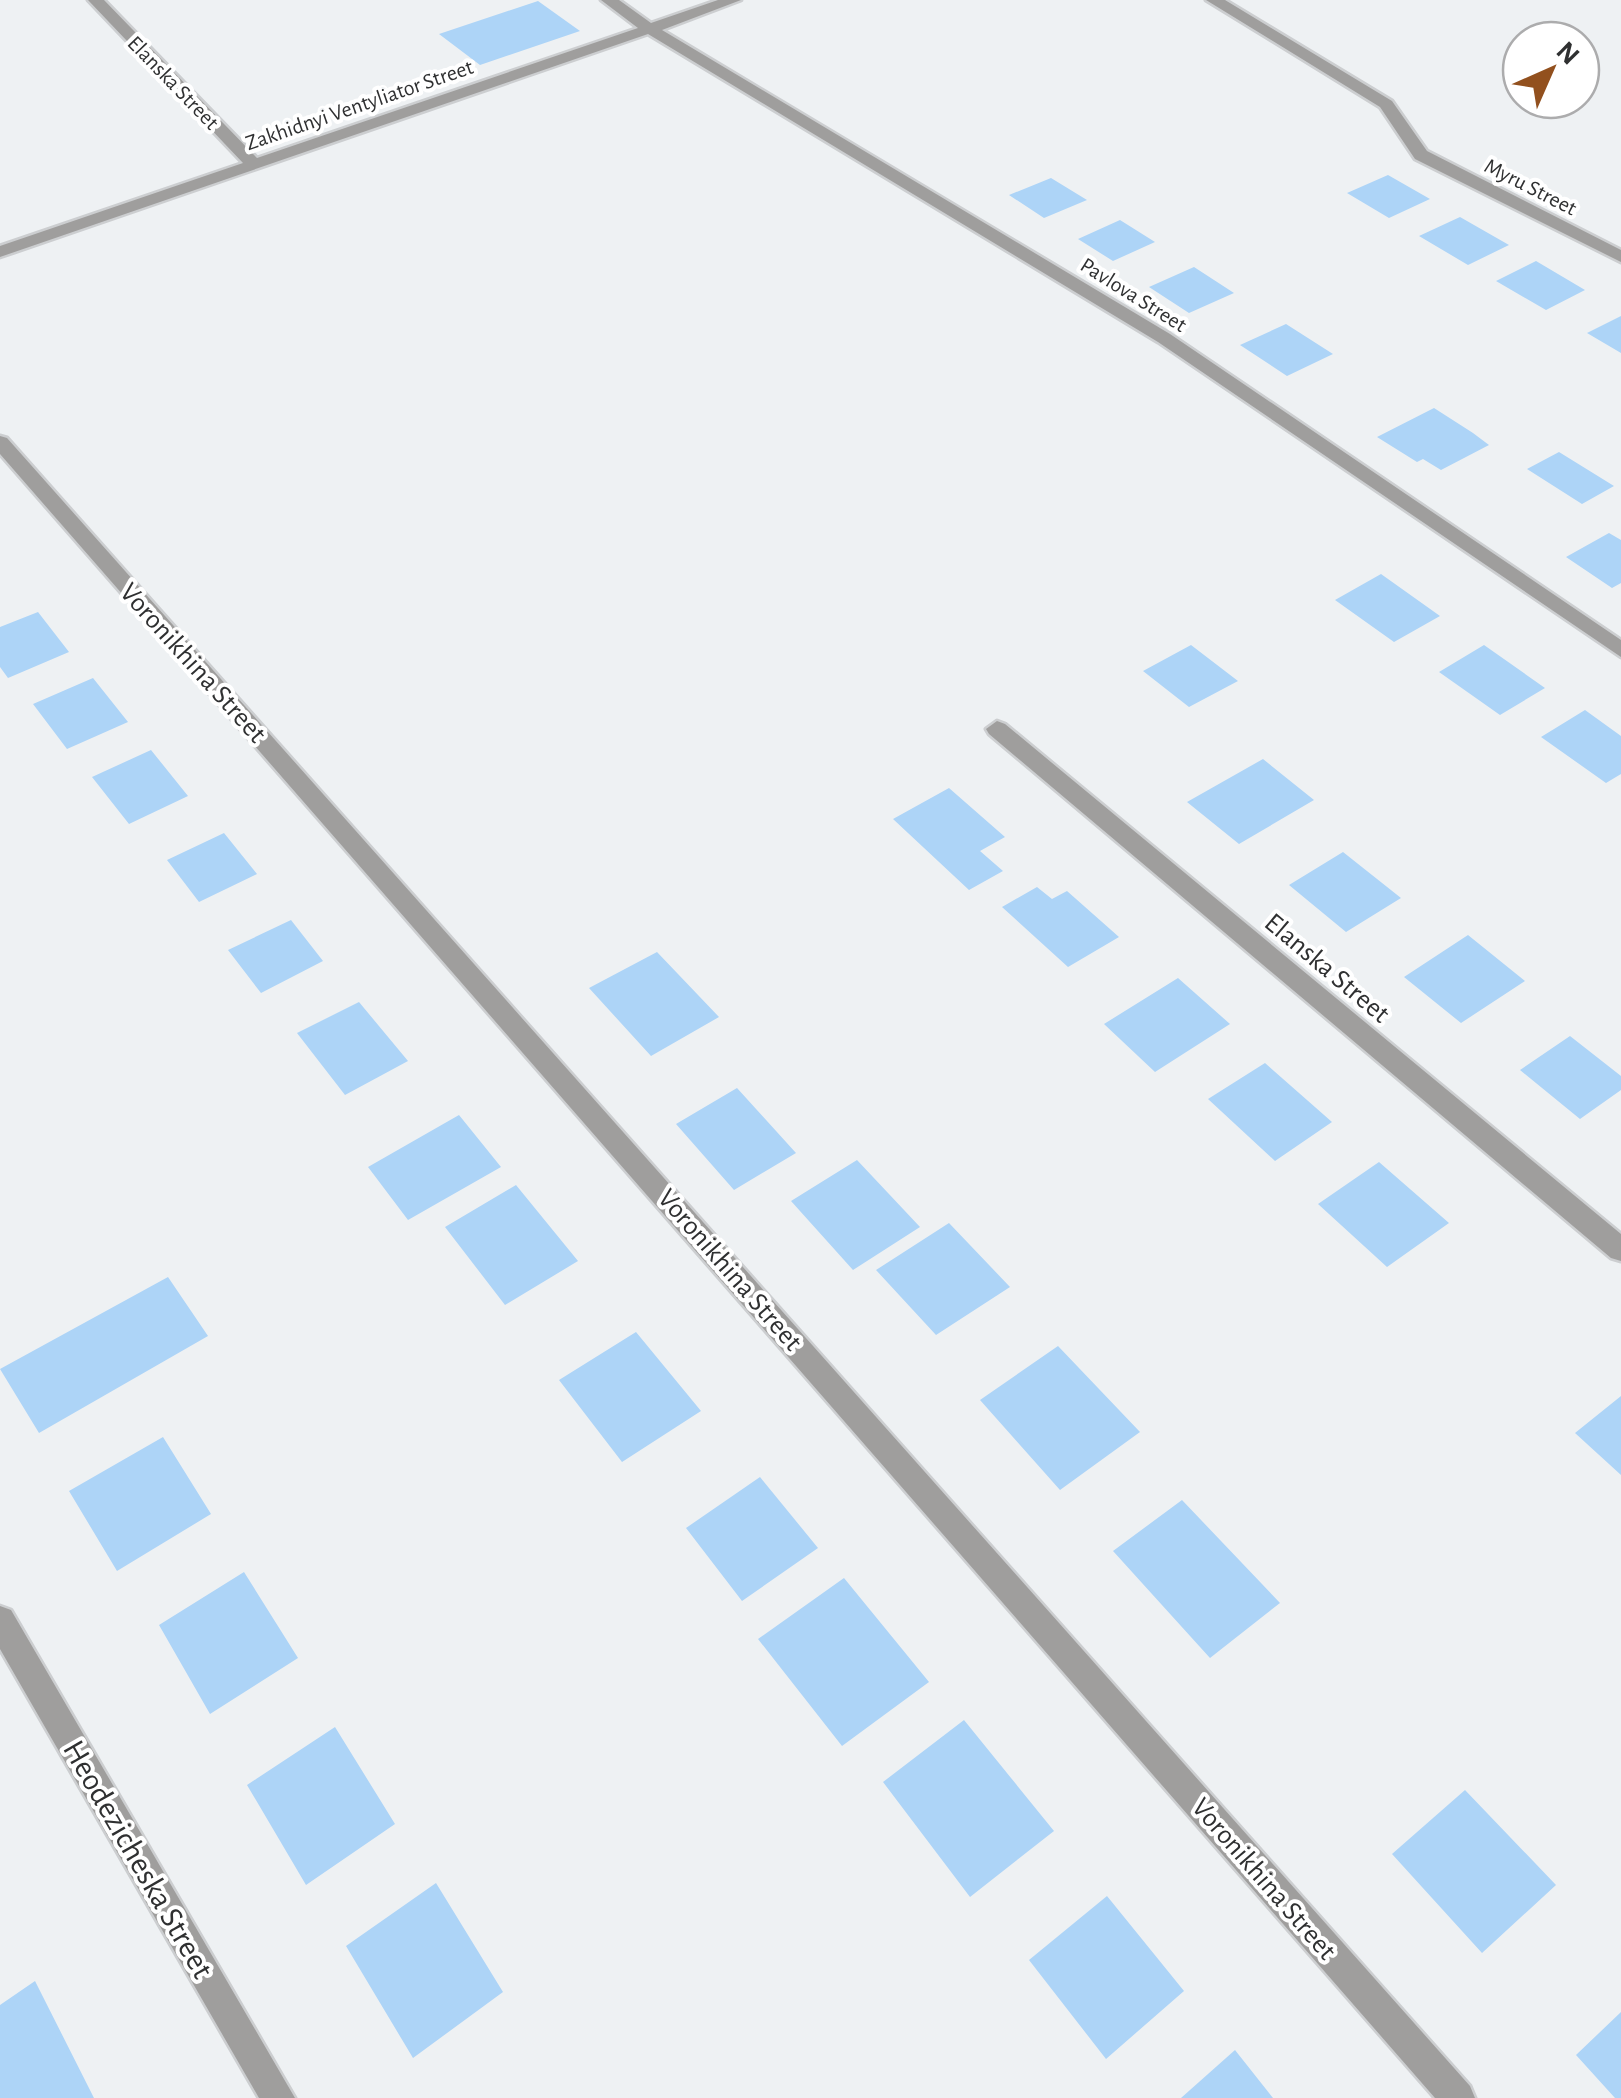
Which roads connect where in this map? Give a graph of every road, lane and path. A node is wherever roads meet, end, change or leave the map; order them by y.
1 (96, 0) edge
2 (609, 0) edge
3 (733, 0) edge
4 (1214, 0) edge
5 (647, 27) junction
6 (252, 164) junction
7 (0, 252) edge
8 (1621, 257) edge
9 (0, 442) edge
10 (1621, 650) edge
11 (998, 729) dead end
12 (1621, 1250) edge
13 (0, 1620) edge
14 (278, 2098) edge
15 (1458, 2098) edge

1 - 6 street, Elanska Street
2 - 5 street, Pavlova Street
3 - 5 street, Zakhidnyi Ventyliator Street
4 - 8 street, Myru Street
5 - 6 street, Zakhidnyi Ventyliator Street
5 - 10 street, Pavlova Street
6 - 7 street, Zakhidnyi Ventyliator Street
9 - 15 street, Voronikhina Street
11 - 12 street, Elanska Street
13 - 14 street, Heodezicheska Street

